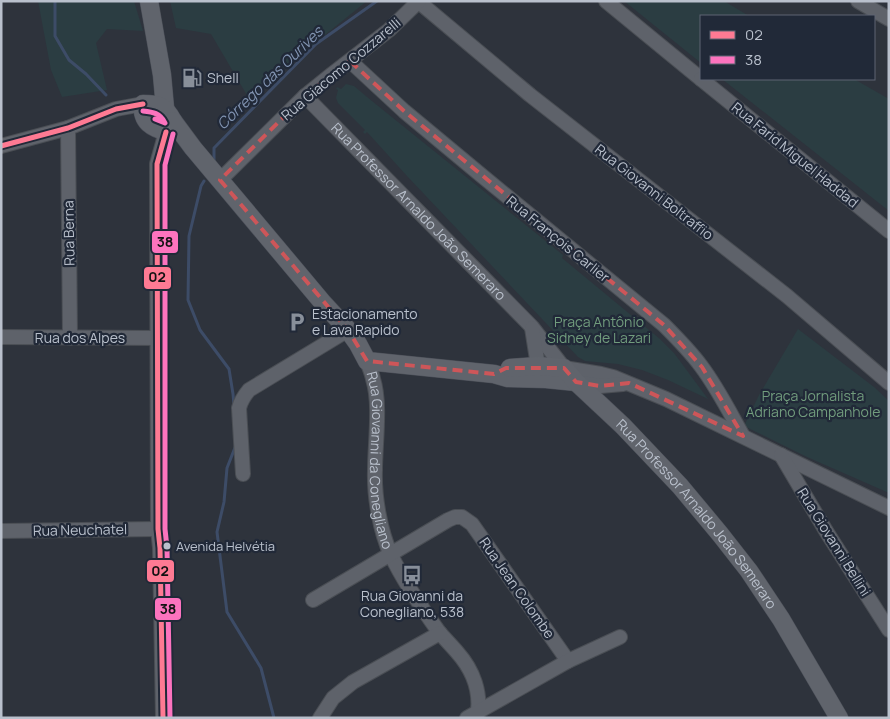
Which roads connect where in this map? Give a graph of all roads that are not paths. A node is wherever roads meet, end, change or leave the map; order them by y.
1 (149, 1) edge
2 (419, 1) edge
3 (606, 1) edge
4 (858, 1) edge
5 (889, 19) edge
6 (350, 61) junction
7 (700, 78) edge
8 (702, 80) edge
9 (305, 96) junction
10 (158, 118) junction
11 (68, 128) junction
12 (1, 146) edge
13 (220, 180) junction
14 (889, 231) edge
15 (532, 327) junction
16 (348, 330) junction
17 (1, 337) edge
18 (70, 338) junction
19 (158, 338) junction
20 (367, 361) junction
21 (564, 368) junction
22 (542, 373) junction
23 (576, 382) junction
24 (629, 383) junction
25 (889, 383) edge
26 (743, 436) junction
27 (781, 454) junction
28 (243, 474) dead end
29 (889, 508) edge
30 (158, 529) junction
31 (1, 531) edge
32 (390, 554) junction
33 (313, 600) dead end
34 (889, 630) edge
35 (440, 633) junction
36 (620, 636) dead end
37 (568, 661) junction
38 (474, 716) edge
39 (163, 718) edge
40 (320, 718) edge
41 (839, 718) edge

1 - 10 main road
2 - 6 street, Rua Giacomo Cozzarelli
2 - 25 street, Rua Giovanni Boltraffio
3 - 7 street, Rua Farid Miguel Haddad
4 - 5 street
6 - 9 street, Rua Giacomo Cozzarelli
6 - 26 street, Rua François Carlier
8 - 14 street, Rua Farid Miguel Haddad
9 - 13 street, Rua Giacomo Cozzarelli
9 - 15 street, Rua Professor Arnaldo João Semeraro
10 - 11 street
10 - 13 main road, Rua Giovanni da Conegliano
10 - 19 street
11 - 12 street
11 - 18 street, Rua Berna
13 - 16 main road, Rua Giovanni da Conegliano
15 - 21 street, Rua Professor Arnaldo João Semeraro
15 - 22 street
16 - 20 main road, Rua Giovanni da Conegliano
16 - 28 street
17 - 18 street, Rua dos Alpes
18 - 19 street, Rua dos Alpes
19 - 30 street
20 - 22 main road
20 - 32 street, Rua Giovanni da Conegliano
21 - 22 main road
21 - 23 main road, Rua Professor Arnaldo João Semeraro
21 - 24 street
22 - 23 main road
23 - 24 street
23 - 41 main road, Rua Professor Arnaldo João Semeraro
24 - 26 street
26 - 27 street
27 - 29 street
27 - 34 street, Rua Giovanni Bellini
30 - 31 street, Rua Neuchatel
30 - 39 street
32 - 33 street
32 - 35 street, Rua Giovanni da Conegliano
32 - 37 street, Rua Jean Colombe
35 - 38 street, Rua Giovanni da Conegliano
35 - 40 street
36 - 37 street
37 - 38 street

